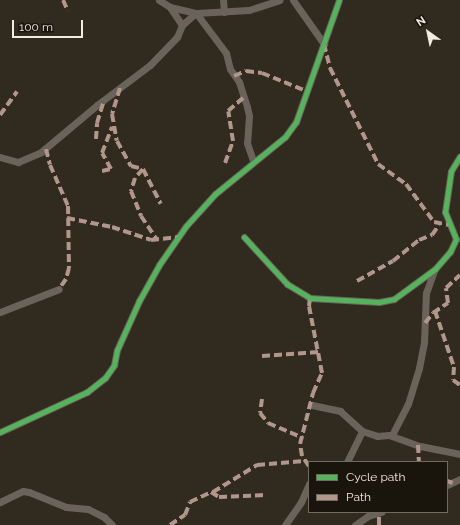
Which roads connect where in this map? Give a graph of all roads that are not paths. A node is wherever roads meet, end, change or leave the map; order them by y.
1 (158, 0) edge
2 (223, 0) edge
3 (279, 0) edge
4 (293, 0) edge
5 (339, 0) edge
6 (170, 8) junction
7 (224, 12) junction
8 (196, 13) junction
9 (182, 25) junction
10 (324, 44) junction
11 (460, 156) edge
12 (0, 157) edge
13 (253, 160) junction
14 (244, 237) dead end
15 (435, 269) junction
16 (59, 289) dead end
17 (0, 312) edge
18 (312, 405) dead end
19 (362, 431) junction
20 (0, 432) edge
21 (392, 435) junction
22 (460, 454) edge
23 (347, 461) edge
24 (460, 479) edge
25 (448, 485) edge
26 (308, 486) edge
27 (0, 502) edge
28 (378, 513) edge
29 (112, 525) edge
30 (286, 525) edge
31 (356, 525) edge

1 - 6 street
2 - 7 street
3 - 7 street
4 - 10 street
5 - 10 street
6 - 8 street
6 - 9 street
7 - 8 street
8 - 9 street
8 - 13 street
9 - 12 street
10 - 13 street
11 - 15 street
13 - 20 street
14 - 15 street
15 - 21 street
16 - 17 street
18 - 19 street
19 - 21 street
19 - 23 street
21 - 22 street
24 - 25 street
26 - 30 street
27 - 29 street
28 - 31 street

